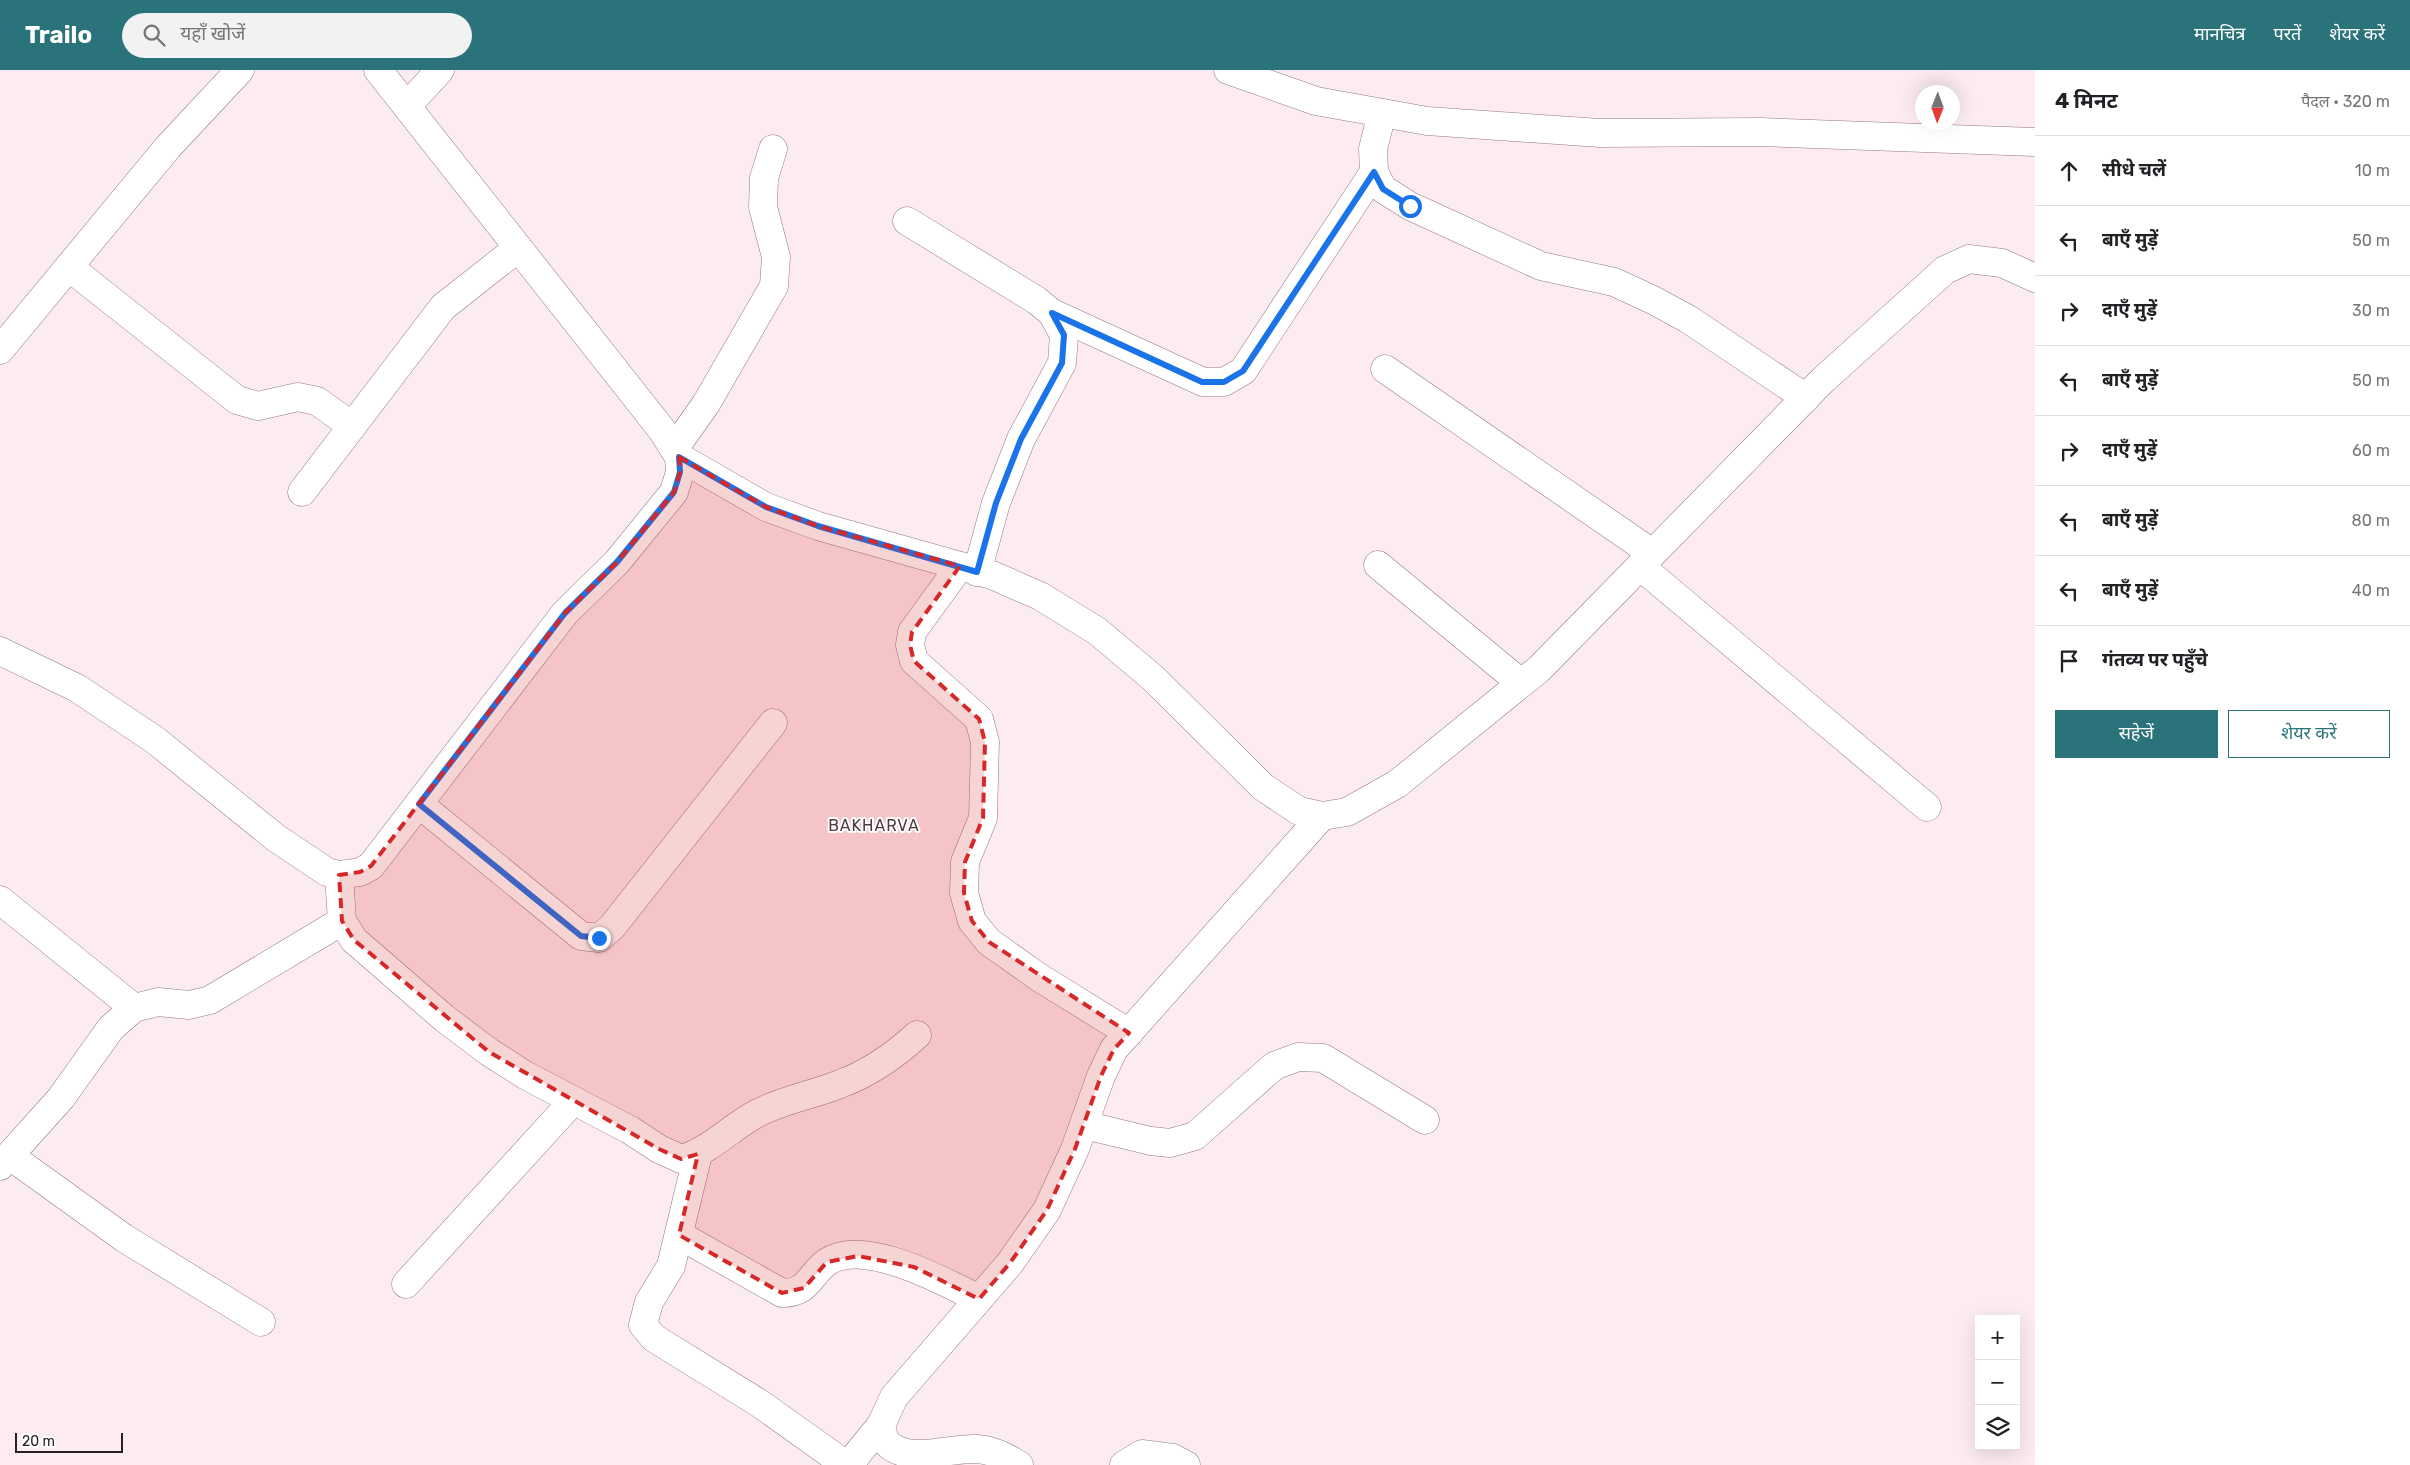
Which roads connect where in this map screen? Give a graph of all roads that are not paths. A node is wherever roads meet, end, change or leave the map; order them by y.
1 (240, 70) edge
2 (378, 70) edge
3 (440, 70) edge
4 (1228, 70) edge
5 (407, 106) junction
6 (1382, 113) junction
7 (2035, 142) edge
8 (773, 149) dead end
9 (1374, 172) junction
10 (907, 221) dead end
11 (518, 248) junction
12 (69, 267) junction
13 (2035, 278) edge
14 (1052, 313) junction
15 (0, 350) edge
16 (1385, 370) dead end
17 (1806, 398) junction
18 (352, 426) junction
19 (676, 453) junction
20 (302, 492) dead end
21 (1646, 560) junction
22 (1378, 565) dead end
23 (968, 569) junction
24 (0, 651) edge
25 (1521, 683) junction
26 (773, 723) dead end
27 (419, 804) junction
28 (1927, 807) dead end
29 (1322, 816) junction
30 (339, 875) junction
31 (0, 900) edge
32 (342, 921) junction
33 (134, 1008) junction
34 (1129, 1033) junction
35 (917, 1035) dead end
36 (573, 1101) junction
37 (1425, 1120) dead end
38 (1084, 1125) junction
39 (698, 1154) junction
40 (5, 1161) edge
41 (679, 1235) junction
42 (406, 1284) dead end
43 (979, 1299) junction
44 (261, 1322) dead end
45 (880, 1425) junction
46 (846, 1465) edge
47 (852, 1465) edge
48 (1020, 1465) edge
49 (1124, 1465) edge
50 (1186, 1465) edge

1 - 12 street
2 - 5 street
3 - 5 street
4 - 6 street
5 - 11 street
6 - 7 street
6 - 9 street
8 - 19 street
9 - 14 street
9 - 17 street
10 - 14 street
11 - 18 street
11 - 19 street
12 - 15 street
12 - 18 street
13 - 17 street
14 - 23 street
16 - 21 street
17 - 21 street
18 - 20 street
19 - 23 street
19 - 27 street
21 - 25 street
21 - 28 street
22 - 25 street
23 - 29 street
23 - 34 street
24 - 30 street
25 - 29 street
26 - 27 street
27 - 30 street
29 - 34 street
30 - 32 street
31 - 33 street
32 - 33 street
32 - 36 street
33 - 40 street
34 - 38 street
35 - 39 street
36 - 39 street
36 - 42 street
37 - 38 street
38 - 43 street
39 - 41 street
40 - 44 street
41 - 43 street
41 - 46 street
43 - 45 street
45 - 47 street
45 - 48 street
49 - 50 street

